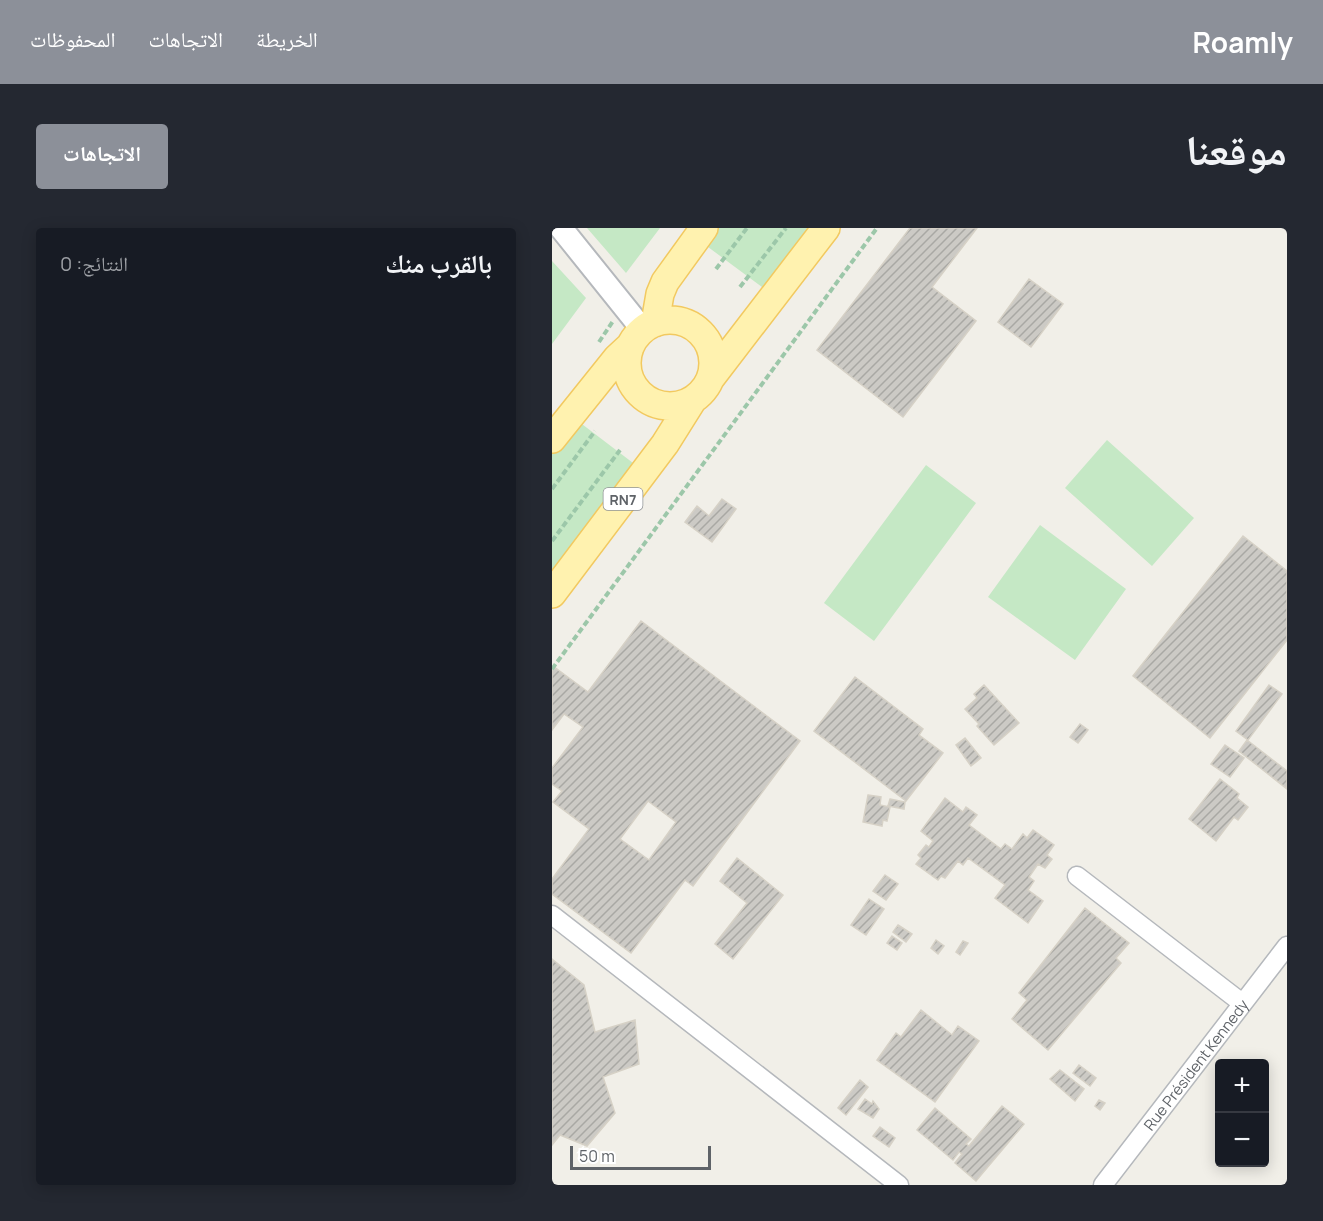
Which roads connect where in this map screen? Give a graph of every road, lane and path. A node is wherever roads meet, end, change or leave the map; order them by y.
1 (561, 228) edge
2 (704, 228) edge
3 (747, 228) edge
4 (786, 228) edge
5 (826, 228) edge
6 (877, 228) edge
7 (716, 269) dead end
8 (740, 287) dead end
9 (643, 332) junction
10 (710, 379) junction
11 (692, 401) junction
12 (595, 431) dead end
13 (552, 439) edge
14 (620, 450) dead end
15 (552, 489) edge
16 (552, 541) edge
17 (552, 594) edge
18 (552, 669) edge
19 (1077, 876) dead end
20 (552, 915) edge
21 (1287, 946) edge
22 (1242, 1003) junction
23 (899, 1185) edge
24 (1102, 1185) edge

1 - 9 street
2 - 9 main road
3 - 7 path
4 - 8 path
5 - 10 main road, RN7
6 - 18 path
9 - 10 main road
9 - 11 main road
9 - 13 main road
10 - 11 main road, RN7
11 - 17 main road, RN7
12 - 15 path
14 - 16 path
19 - 22 street
20 - 23 street
21 - 22 street, Rue Président Kennedy
22 - 24 street, Rue Président Kennedy

